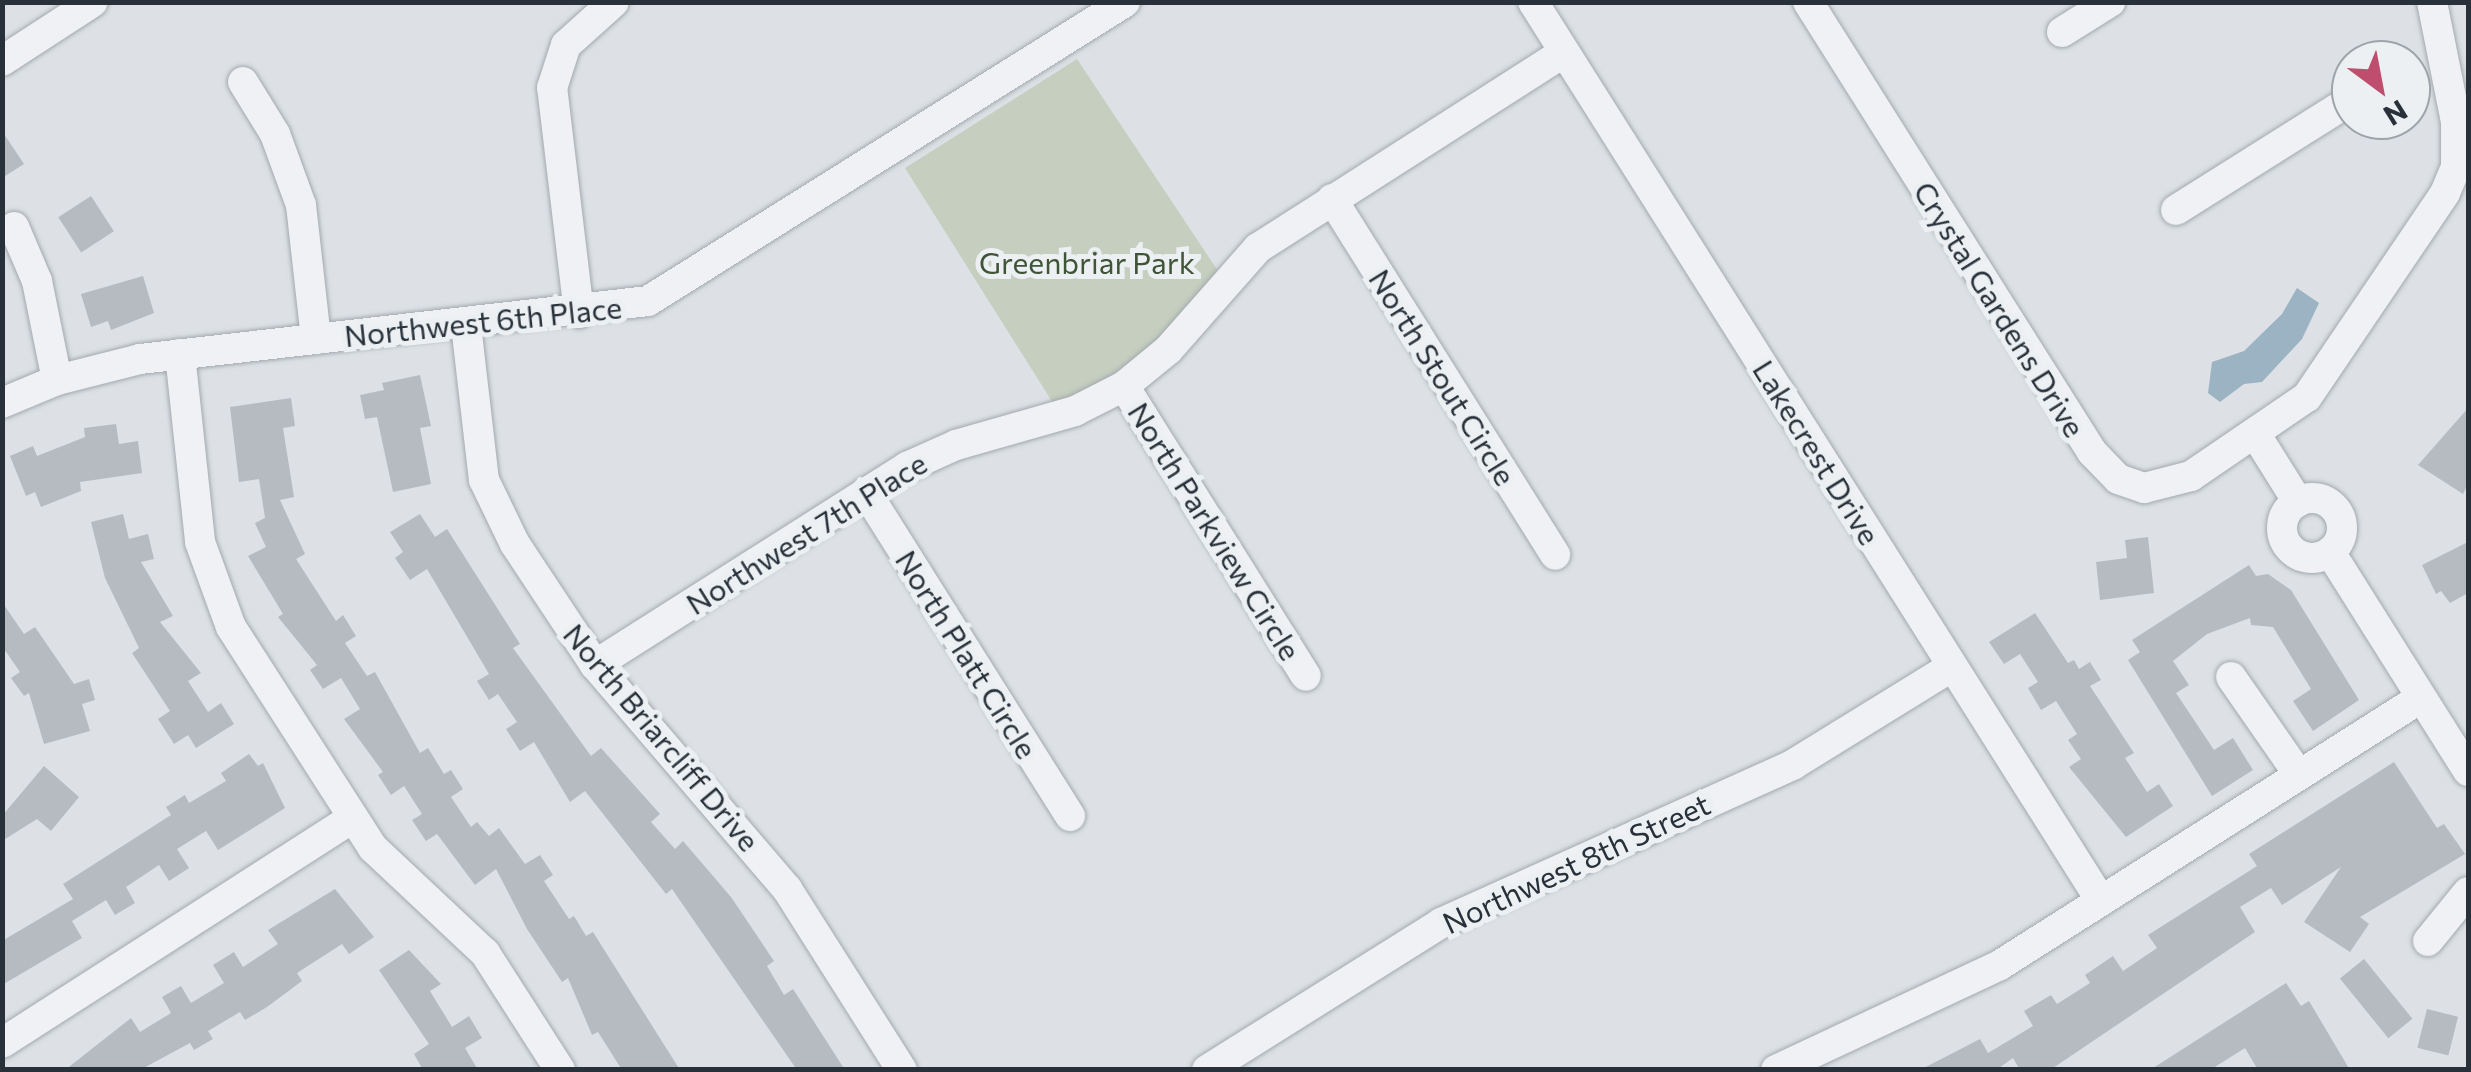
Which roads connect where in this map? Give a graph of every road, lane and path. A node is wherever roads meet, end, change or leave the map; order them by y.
1 (93, 2) edge
2 (614, 2) edge
3 (1126, 2) edge
4 (1534, 2) edge
5 (1808, 2) edge
6 (2110, 2) edge
7 (2432, 2) edge
8 (2062, 32) dead end
9 (2428, 40) edge
10 (1564, 52) junction
11 (2, 61) edge
12 (2431, 80) edge
13 (243, 82) dead end
14 (2331, 113) edge
15 (1332, 199) junction
16 (2176, 210) dead end
17 (14, 226) dead end
18 (579, 313) junction
19 (466, 324) junction
20 (316, 339) junction
21 (180, 354) junction
22 (57, 380) junction
23 (1124, 386) junction
24 (2, 402) edge
25 (2256, 435) junction
26 (866, 492) junction
27 (1555, 555) dead end
28 (595, 666) junction
29 (1951, 667) junction
30 (1306, 676) dead end
31 (2231, 677) dead end
32 (2420, 698) junction
33 (2468, 772) edge
34 (2300, 774) junction
35 (1070, 816) dead end
36 (353, 818) junction
37 (2468, 892) edge
38 (2101, 901) junction
39 (2428, 941) dead end
40 (2, 1043) edge
41 (560, 1070) edge
42 (902, 1070) edge
43 (1206, 1070) edge
44 (1776, 1070) edge

1 - 11 street
2 - 18 street
3 - 18 street, Northwest 6th Place
4 - 10 street, Lakecrest Drive
5 - 25 street, Crystal Gardens Drive
6 - 8 street
7 - 9 street, Crystal Gardens Drive
10 - 15 street, Northwest 7th Place
10 - 29 street, Lakecrest Drive
12 - 25 street, Crystal Gardens Drive
13 - 20 street
14 - 16 street
15 - 23 street, Northwest 7th Place
15 - 27 street, North Stout Circle
17 - 22 street
18 - 19 street, Northwest 6th Place
19 - 20 street, Northwest 6th Place
19 - 28 street, North Briarcliff Drive
20 - 21 street, Northwest 6th Place
21 - 22 street, Northwest 6th Place
21 - 36 street
22 - 24 street, Northwest 6th Place
23 - 26 street, Northwest 7th Place
23 - 30 street, North Parkview Circle
25 - 32 street
26 - 28 street, Northwest 7th Place
26 - 35 street, North Platt Circle
28 - 42 street, North Briarcliff Drive
29 - 38 street, Lakecrest Drive
29 - 43 street, Northwest 8th Street
31 - 34 street
32 - 33 street
32 - 34 street
34 - 38 street
36 - 40 street
36 - 41 street
37 - 39 street
38 - 44 street

